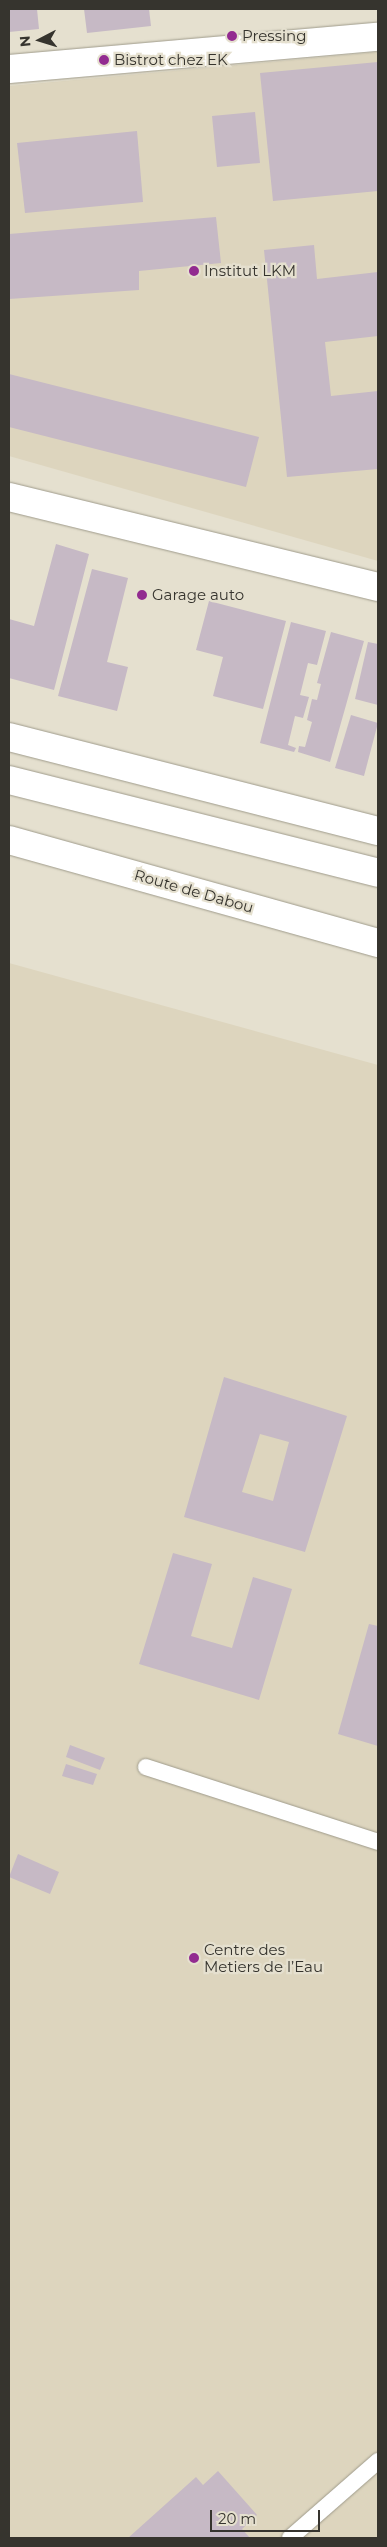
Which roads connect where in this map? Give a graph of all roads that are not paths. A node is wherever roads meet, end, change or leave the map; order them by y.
1 (378, 36) edge
2 (9, 69) edge
3 (9, 497) edge
4 (378, 588) edge
5 (9, 737) edge
6 (9, 780) edge
7 (378, 831) edge
8 (9, 840) edge
9 (378, 873) edge
10 (378, 943) edge
11 (146, 1768) dead end
12 (378, 1842) edge
13 (378, 2462) edge
14 (290, 2538) edge

1 - 2 street
3 - 4 street
5 - 7 street
6 - 9 street
8 - 10 street, Route de Dabou
11 - 12 lane
13 - 14 lane

